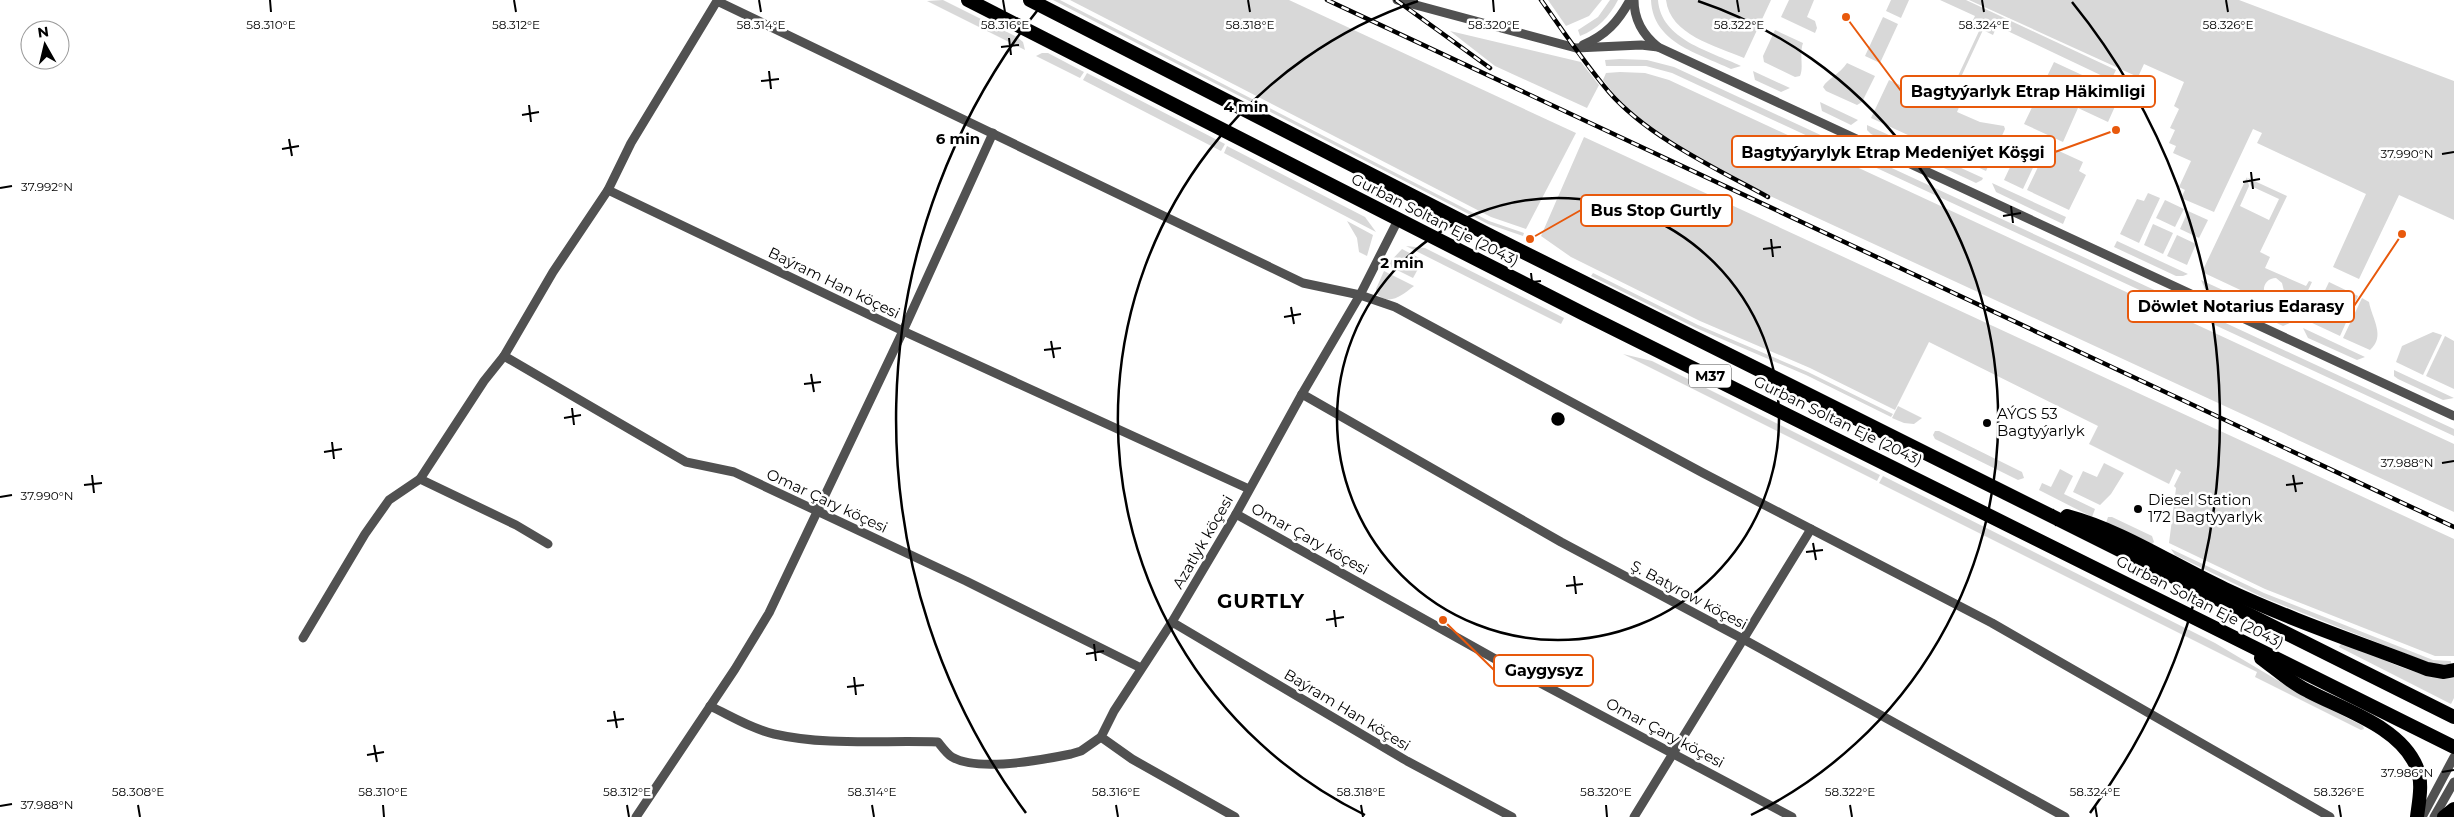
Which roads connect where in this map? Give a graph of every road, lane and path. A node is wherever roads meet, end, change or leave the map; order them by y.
1 (968, 0) edge
2 (1030, 0) edge
3 (1397, 0) edge
4 (1630, 0) edge
5 (1634, 0) edge
6 (717, 1) edge
7 (1658, 47) junction
8 (1576, 48) junction
9 (993, 133) junction
10 (608, 190) junction
11 (1398, 220) junction
12 (1360, 295) junction
13 (903, 331) junction
14 (504, 356) junction
15 (1302, 394) junction
16 (2454, 416) edge
17 (420, 479) junction
18 (1249, 488) junction
19 (2036, 507) junction
20 (818, 512) junction
21 (1236, 514) junction
22 (1811, 529) junction
23 (548, 544) dead end
24 (2162, 558) junction
25 (2255, 617) junction
26 (1172, 622) junction
27 (2230, 635) junction
28 (303, 638) dead end
29 (1743, 639) junction
30 (1141, 668) junction
31 (2454, 670) edge
32 (710, 706) junction
33 (2454, 717) edge
34 (1101, 737) junction
35 (2454, 747) edge
36 (1674, 754) junction
37 (2454, 757) edge
38 (2454, 782) edge
39 (2454, 808) edge
40 (636, 817) edge
41 (1235, 817) edge
42 (1512, 817) edge
43 (1634, 817) edge
44 (1792, 817) edge
45 (2065, 817) edge
46 (2330, 817) edge
47 (2417, 817) edge
48 (2422, 817) edge
49 (2434, 817) edge
50 (2444, 817) edge

1 - 11 highway, Gurban Soltan Eje (2043) / M37
2 - 19 highway, Gurban Soltan Eje (2043) / M37
3 - 8 street
4 - 8 street
5 - 7 street
6 - 9 street
6 - 10 street
7 - 8 street
7 - 16 street
9 - 12 street
9 - 13 street
10 - 13 street, Baýram Han köçesi
10 - 14 street
11 - 12 street, Azatlyk köçesi
11 - 27 highway, Gurban Soltan Eje (2043) / M37
12 - 15 street, Azatlyk köçesi
12 - 22 street
13 - 18 street, Baýram Han köçesi
13 - 20 street
14 - 17 street
14 - 20 street, Omar Çary köçesi
15 - 18 street, Azatlyk köçesi
15 - 29 street, Ş. Batyrow köçesi
17 - 23 street
17 - 28 street
18 - 21 street, Azatlyk köçesi
19 - 24 highway
19 - 25 highway, Gurban Soltan Eje (2043) / M37
20 - 30 street, Omar Çary köçesi
20 - 32 street
21 - 26 street, Azatlyk köçesi
21 - 36 street, Omar Çary köçesi
22 - 29 street
22 - 46 street
24 - 25 highway
24 - 31 highway
25 - 33 highway, Gurban Soltan Eje (2043) / M37
26 - 30 street, Azatlyk köçesi
26 - 42 street, Baýram Han köçesi
27 - 35 highway, Gurban Soltan Eje (2043) / M37
27 - 47 highway
29 - 36 street
29 - 45 street, Ş. Batyrow köçesi
30 - 34 street, Azatlyk köçesi
32 - 34 street
32 - 40 street
34 - 41 street
36 - 43 street
36 - 44 street, Omar Çary köçesi
37 - 48 street
38 - 49 street
39 - 50 highway

